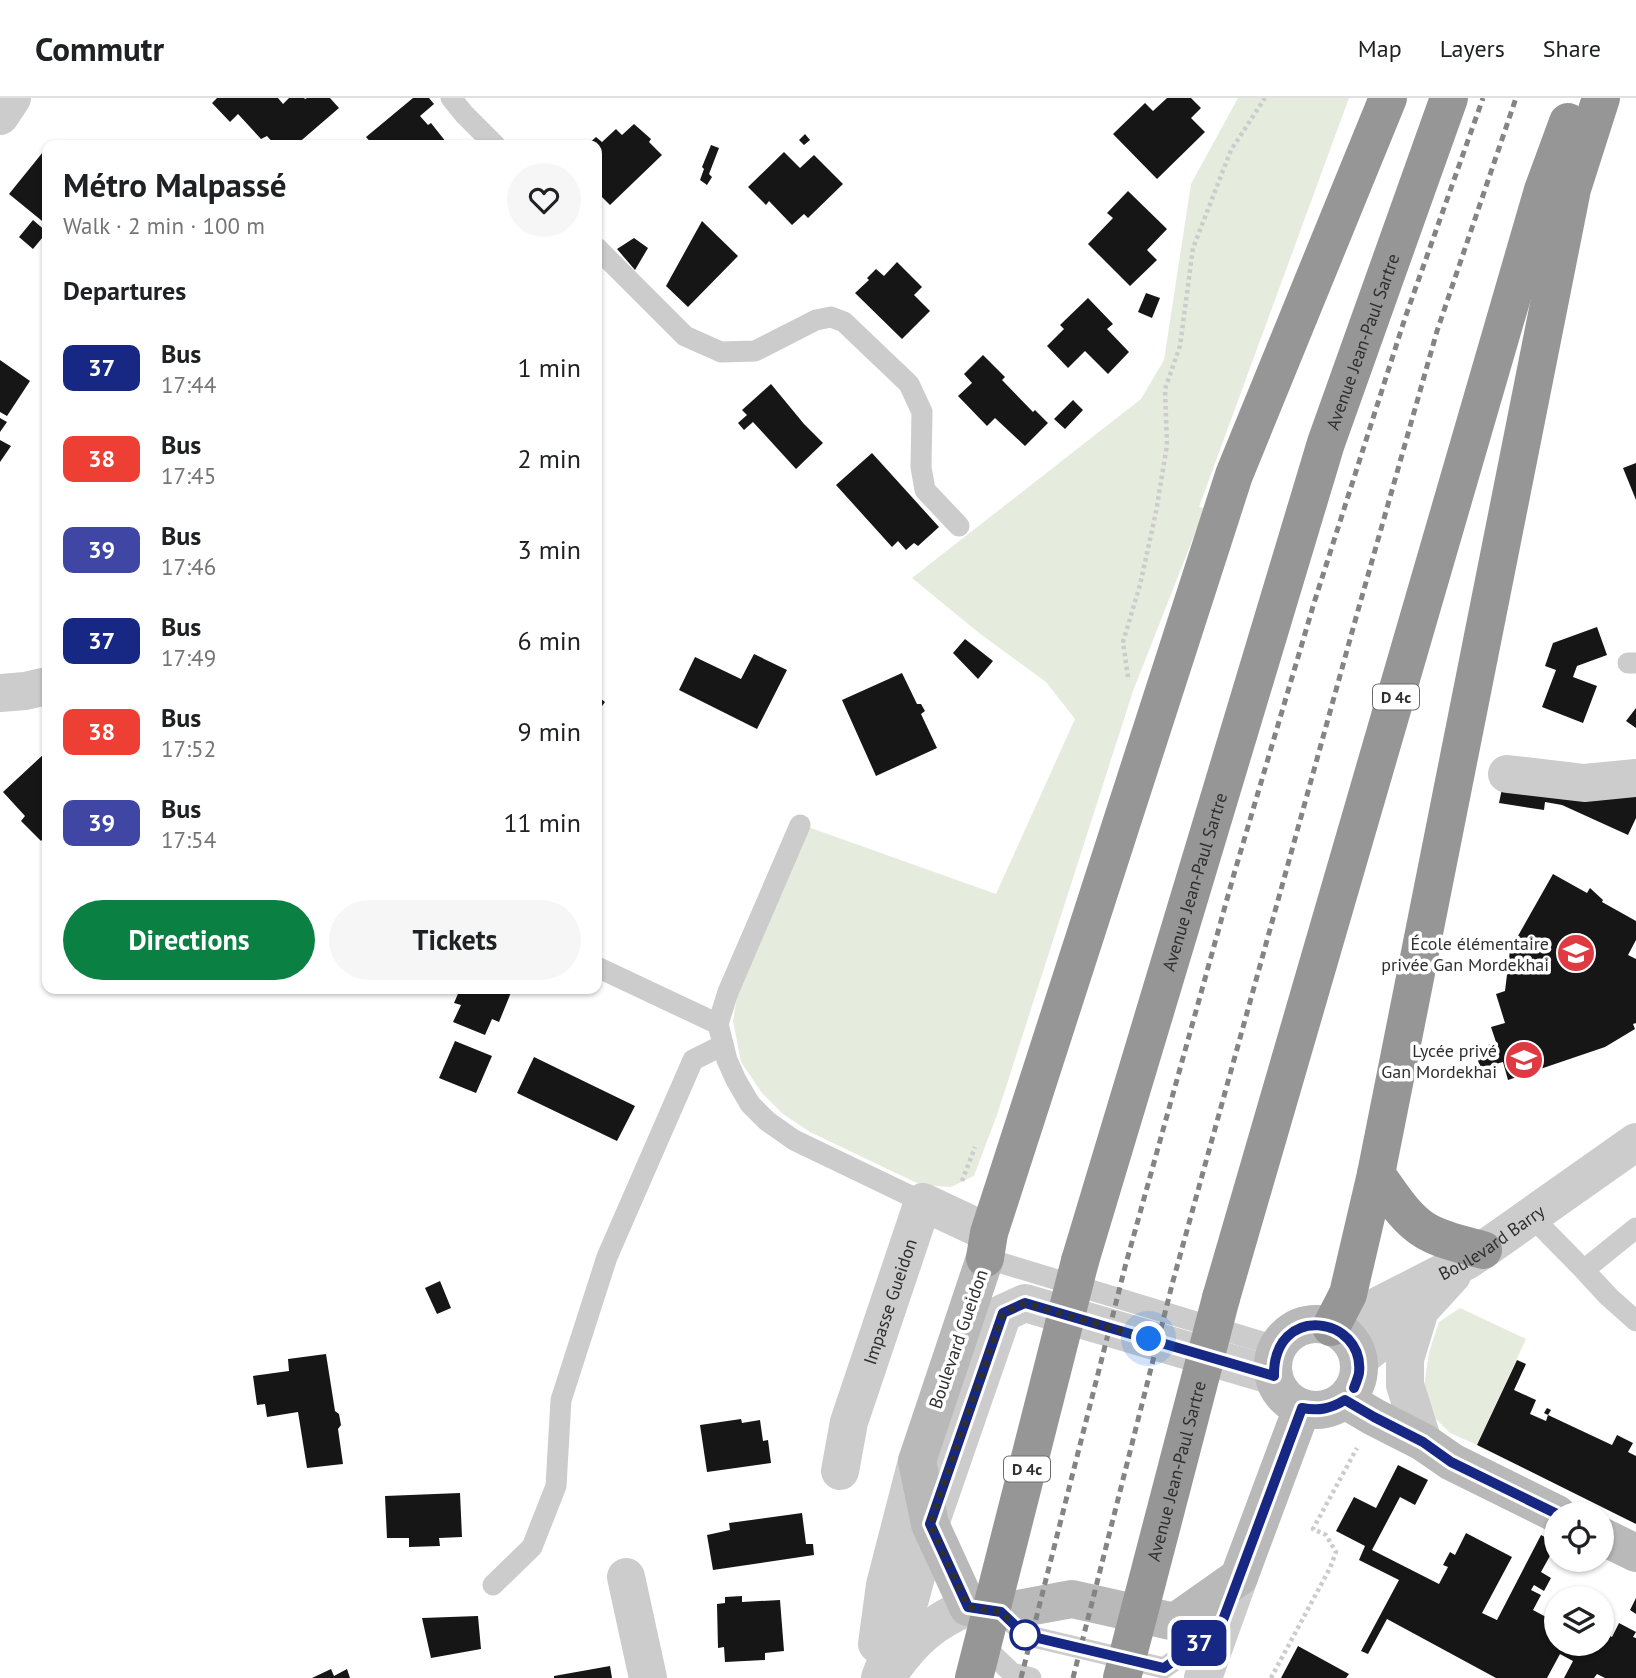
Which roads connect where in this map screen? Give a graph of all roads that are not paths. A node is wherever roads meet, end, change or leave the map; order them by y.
1 (12, 98) edge
2 (1388, 98) edge
3 (1449, 98) edge
4 (1576, 98) edge
5 (1601, 98) edge
6 (463, 103) edge
7 (0, 117) edge
8 (491, 140) edge
9 (602, 253) edge
10 (959, 526) dead end
11 (42, 687) edge
12 (0, 692) edge
13 (1507, 774) dead end
14 (1636, 778) edge
15 (800, 825) dead end
16 (602, 970) edge
17 (720, 1035) junction
18 (1636, 1142) edge
19 (1376, 1174) junction
20 (923, 1202) junction
21 (1531, 1216) junction
22 (1636, 1228) edge
23 (987, 1245) junction
24 (1474, 1256) junction
25 (1584, 1270) junction
26 (1420, 1310) junction
27 (1636, 1321) edge
28 (1344, 1340) junction
29 (1276, 1361) junction
30 (1302, 1408) junction
31 (1359, 1408) junction
32 (1423, 1442) junction
33 (916, 1461) junction
34 (840, 1471) dead end
35 (1544, 1508) edge
36 (930, 1524) junction
37 (1614, 1542) edge
38 (1636, 1553) edge
39 (626, 1577) dead end
40 (1239, 1577) junction
41 (492, 1585) dead end
42 (984, 1609) junction
43 (1220, 1628) junction
44 (648, 1678) edge
45 (874, 1678) edge
46 (883, 1678) edge
47 (974, 1678) edge
48 (1031, 1678) edge
49 (1122, 1678) edge
50 (1203, 1678) edge

1 - 7 street
2 - 23 highway
3 - 47 highway, Avenue Jean-Paul Sartre / D 4c, bridge
4 - 49 highway, Avenue Jean-Paul Sartre / D 4c, bridge
5 - 19 highway
6 - 8 lane
9 - 10 lane
11 - 12 street
13 - 14 street
15 - 17 lane
16 - 17 lane
17 - 20 lane
17 - 41 lane
18 - 21 street, Boulevard Barry
19 - 24 highway
19 - 28 highway
20 - 23 street
20 - 34 street, Impasse Gueidon
21 - 24 street, Boulevard Barry
21 - 25 lane
22 - 25 lane
23 - 29 lane, Boulevard Gueidon
23 - 33 street, Boulevard Gueidon
24 - 26 street
24 - 28 street, Boulevard Barry
25 - 27 lane
26 - 28 street
26 - 32 street
28 - 29 street
28 - 31 street
29 - 30 street
29 - 36 street
30 - 31 street
30 - 40 street
31 - 32 street
32 - 35 street
33 - 36 street
33 - 45 street, Boulevard Gueidon
36 - 42 street
36 - 46 street
37 - 38 street
39 - 44 street
40 - 42 street
40 - 43 street
42 - 43 lane
42 - 46 street
42 - 48 lane
43 - 50 street

